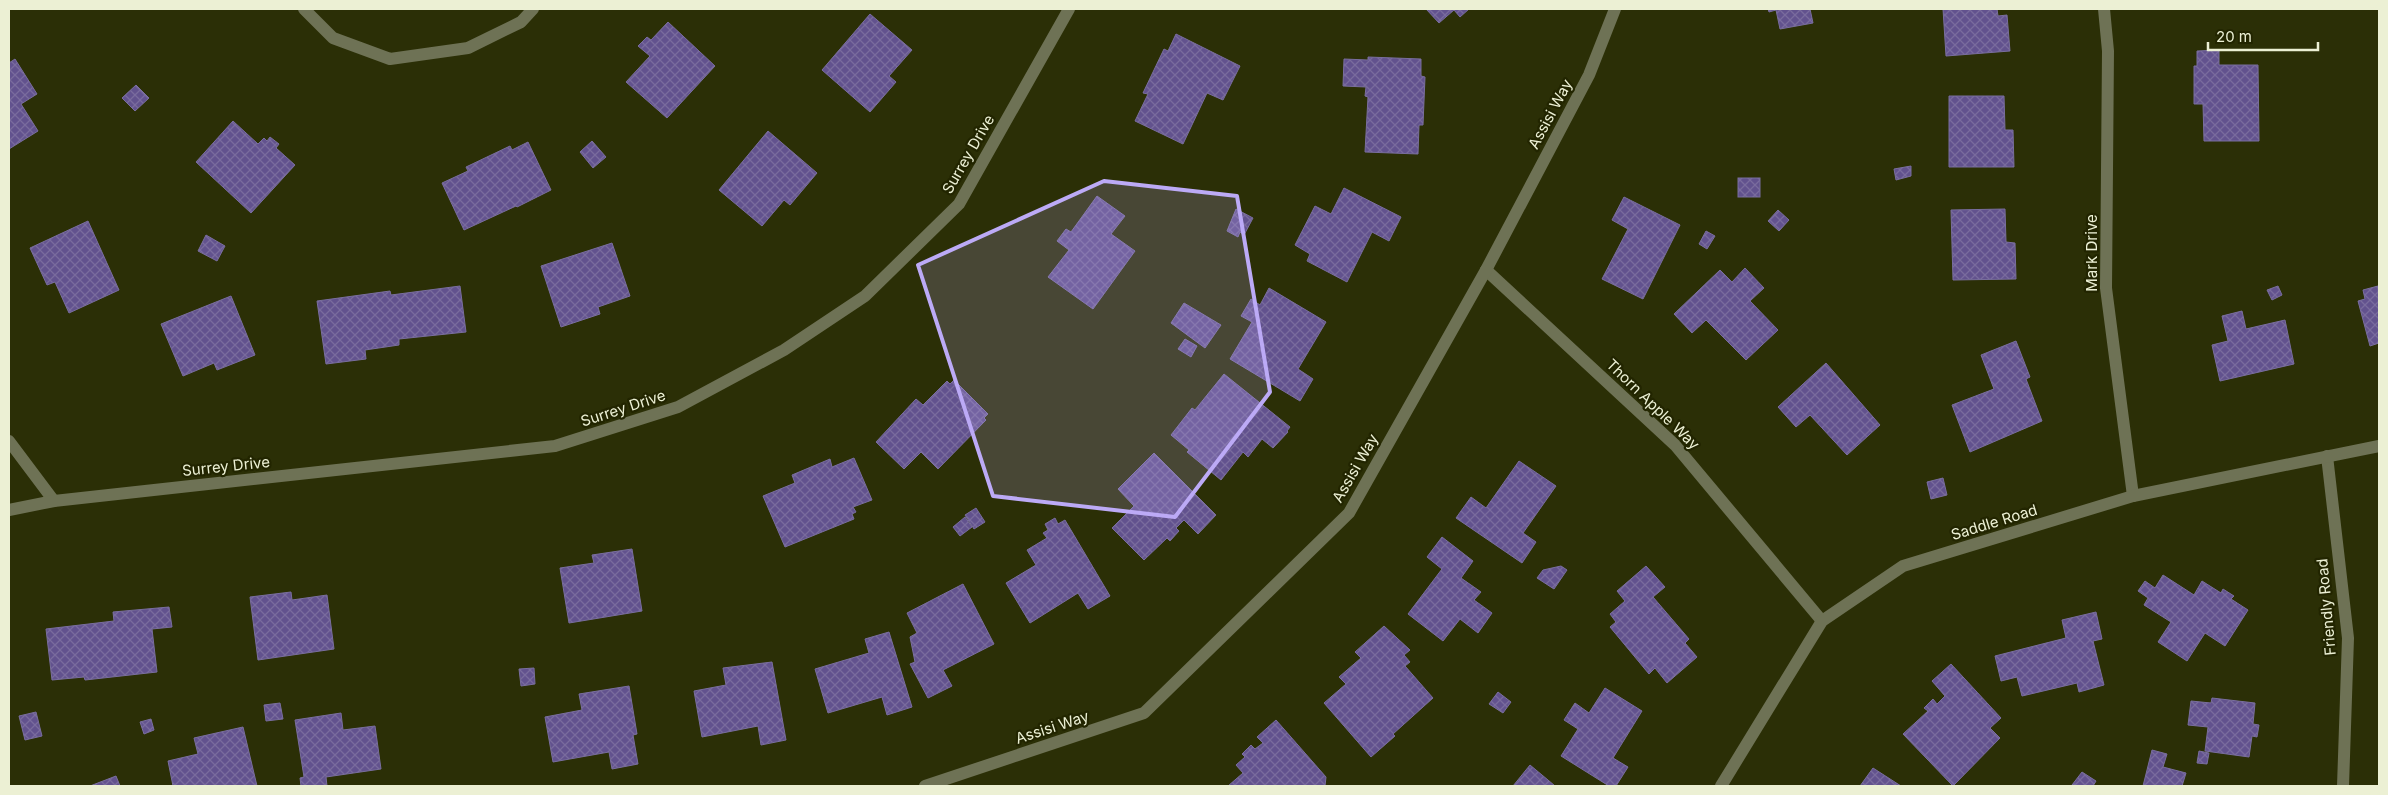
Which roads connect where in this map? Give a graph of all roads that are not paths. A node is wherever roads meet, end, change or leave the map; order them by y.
1 (304, 9) edge
2 (533, 9) edge
3 (1070, 9) edge
4 (1615, 9) edge
5 (2104, 9) edge
6 (1486, 270) junction
7 (9, 441) edge
8 (2379, 446) edge
9 (2327, 456) junction
10 (2133, 496) junction
11 (54, 501) junction
12 (9, 510) edge
13 (1822, 621) junction
14 (925, 786) edge
15 (1721, 786) edge
16 (2343, 786) edge

1 - 2 street
3 - 11 street, Surrey Drive
4 - 6 street, Assisi Way
5 - 10 street, Mark Drive
6 - 13 street, Thorn Apple Way
6 - 14 street, Assisi Way
7 - 11 street
8 - 9 street, Saddle Road
9 - 10 street, Saddle Road
9 - 16 street, Friendly Road
10 - 13 street, Saddle Road
11 - 12 street, Surrey Drive
13 - 15 street, Saddle Road

